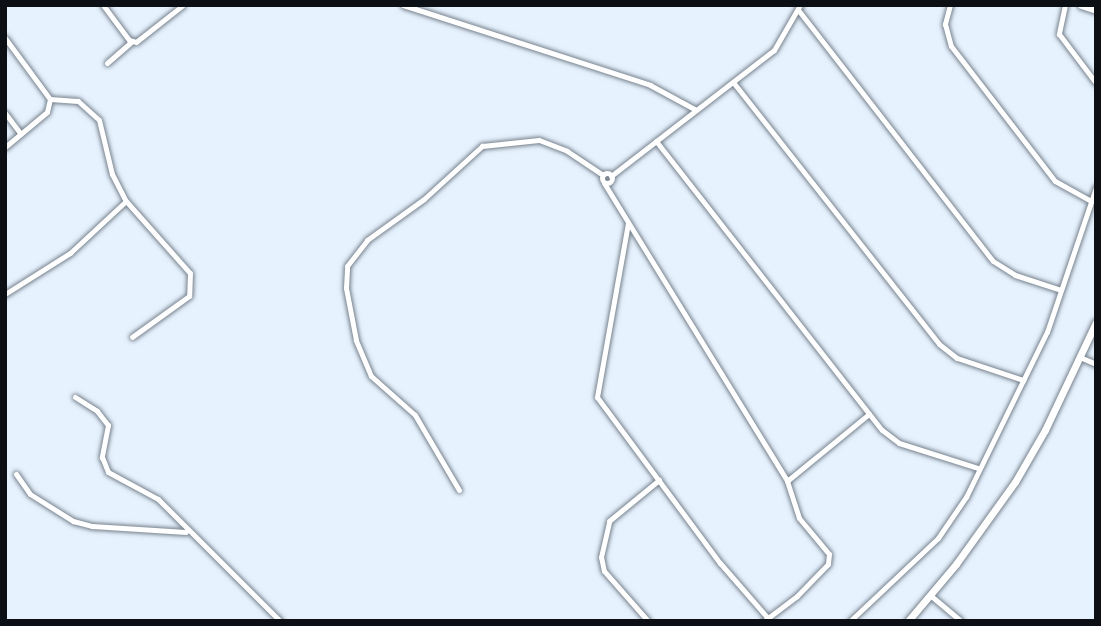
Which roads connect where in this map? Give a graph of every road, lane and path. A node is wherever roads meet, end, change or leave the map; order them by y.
1 (103, 5) edge
2 (183, 5) edge
3 (405, 5) edge
4 (950, 5) edge
5 (1065, 5) edge
6 (1081, 5) edge
7 (800, 8) edge
8 (1096, 10) edge
9 (5, 38) edge
10 (131, 42) junction
11 (107, 63) dead end
12 (733, 82) junction
13 (1096, 83) edge
14 (50, 99) junction
15 (696, 110) junction
16 (5, 113) edge
17 (21, 134) junction
18 (656, 141) junction
19 (5, 147) edge
20 (603, 175) junction
21 (611, 176) junction
22 (604, 183) junction
23 (1096, 187) edge
24 (126, 201) junction
25 (1091, 201) junction
26 (628, 222) junction
27 (1061, 290) junction
28 (5, 294) edge
29 (1096, 322) edge
30 (132, 337) dead end
31 (1082, 358) junction
32 (1096, 364) edge
33 (1023, 380) junction
34 (75, 397) dead end
35 (869, 414) junction
36 (978, 468) junction
37 (16, 474) dead end
38 (659, 480) junction
39 (787, 481) junction
40 (459, 490) dead end
41 (187, 532) junction
42 (930, 595) junction
43 (766, 619) edge
44 (280, 621) edge
45 (648, 621) edge
46 (850, 621) edge
47 (908, 621) edge
48 (961, 621) edge

1 - 10 street
2 - 10 street
3 - 15 street
4 - 25 street
5 - 13 street
6 - 8 street
7 - 12 street
7 - 27 street
9 - 14 street
10 - 11 street
12 - 15 street
12 - 33 street
14 - 17 street
14 - 24 street
15 - 18 street
16 - 17 street
17 - 19 street
18 - 21 street
18 - 35 street
20 - 21 street
20 - 22 street
20 - 40 street
21 - 22 street
22 - 26 street
23 - 25 street
24 - 28 street
24 - 30 street
25 - 27 street
26 - 38 street
26 - 39 street
27 - 33 street
29 - 31 street
31 - 32 street
31 - 42 street
33 - 36 street
34 - 41 street
35 - 36 street
35 - 39 street
36 - 46 street
37 - 41 street
38 - 43 street
38 - 45 street
39 - 43 street
41 - 44 street
42 - 47 street
42 - 48 street

